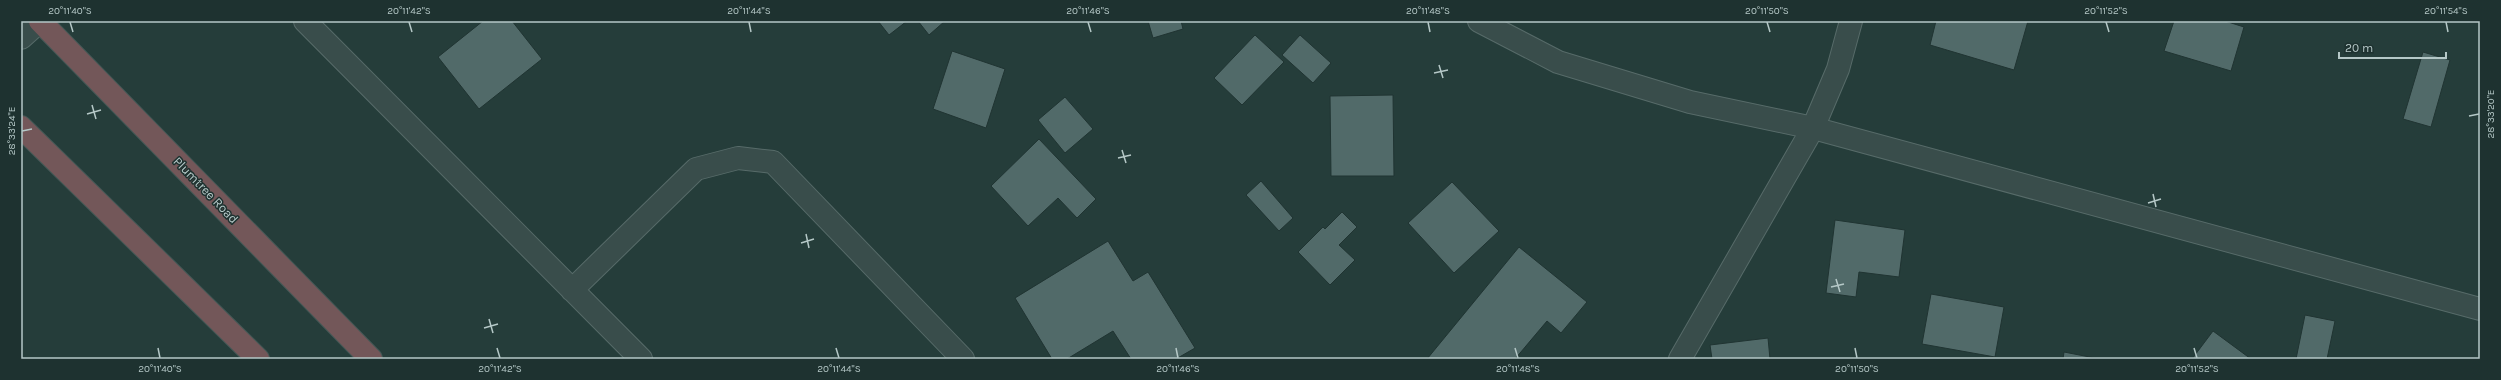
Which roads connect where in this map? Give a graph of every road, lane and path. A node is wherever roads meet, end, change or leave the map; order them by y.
1 (40, 21) edge
2 (305, 21) edge
3 (1479, 21) edge
4 (1851, 21) edge
5 (21, 38) edge
6 (21, 127) edge
7 (1813, 128) junction
8 (572, 290) junction
9 (2480, 309) edge
10 (258, 359) edge
11 (371, 359) edge
12 (641, 359) edge
13 (963, 359) edge
14 (1680, 359) edge

1 - 5 street
1 - 11 highway, Plumtree Road
2 - 8 street
3 - 7 street
4 - 7 street
6 - 10 highway
7 - 9 street
7 - 14 street
8 - 12 street
8 - 13 street

